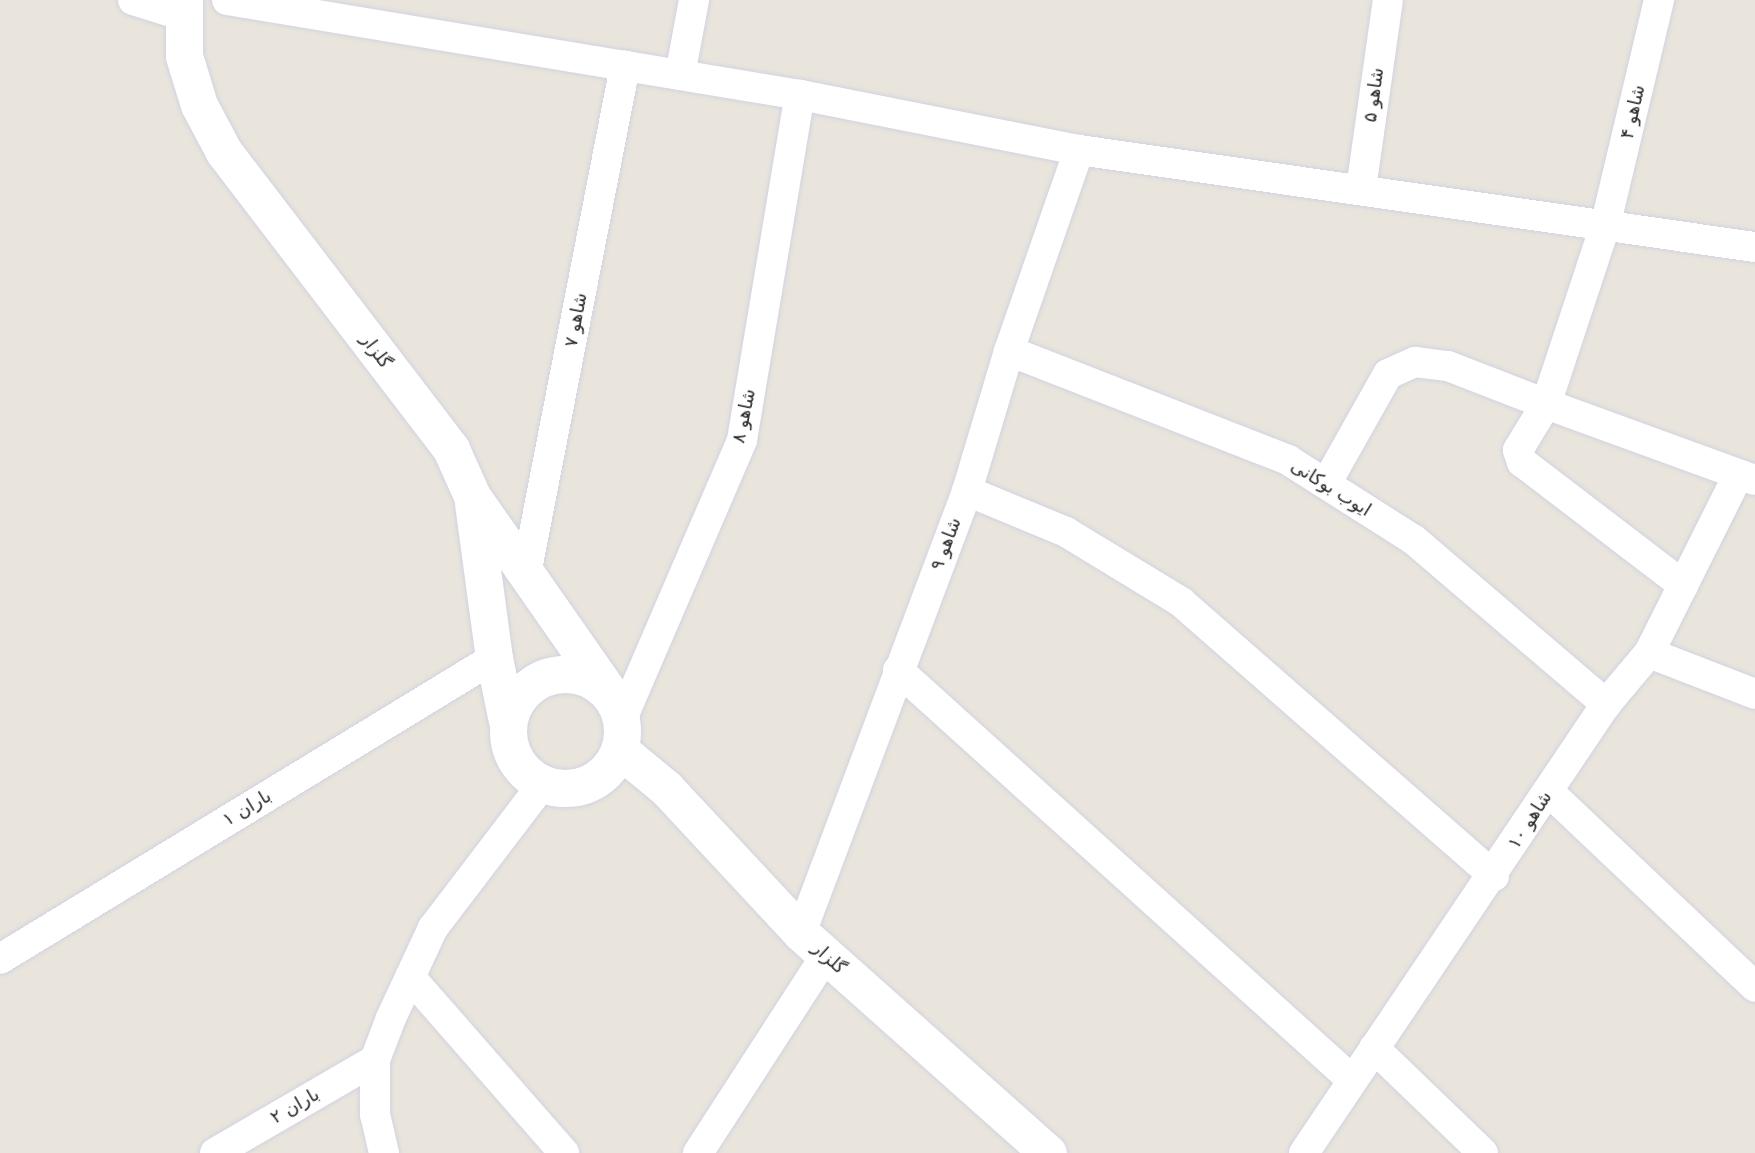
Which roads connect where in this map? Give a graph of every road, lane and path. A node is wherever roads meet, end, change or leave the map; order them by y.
1 (133, 0) edge
2 (227, 0) edge
3 (694, 0) edge
4 (1388, 0) edge
5 (1659, 0) edge
6 (183, 7) edge
7 (625, 66) junction
8 (680, 75) junction
9 (800, 95) junction
10 (1079, 150) junction
11 (1361, 189) junction
12 (1606, 223) junction
13 (1755, 247) edge
14 (1009, 351) junction
15 (1546, 404) junction
16 (1746, 478) edge
17 (1326, 484) junction
18 (967, 491) junction
19 (472, 495) junction
20 (526, 574) junction
21 (1683, 586) junction
22 (1649, 653) junction
23 (494, 658) junction
24 (898, 670) junction
25 (1755, 694) edge
26 (1606, 704) junction
27 (617, 720) junction
28 (508, 721) junction
29 (542, 785) junction
30 (1548, 792) junction
31 (1494, 876) junction
32 (814, 944) junction
33 (0, 959) edge
34 (410, 977) junction
35 (1755, 987) edge
36 (1374, 1048) junction
37 (375, 1060) junction
38 (1352, 1080) junction
39 (215, 1153) edge
40 (384, 1153) edge
41 (564, 1153) edge
42 (698, 1153) edge
43 (1048, 1153) edge
44 (1304, 1153) edge
45 (1483, 1153) edge

1 - 6 street
2 - 7 street
3 - 8 street
4 - 11 street, شاهو ۵
5 - 12 street, شاهو ۴
6 - 19 street, گلزار
7 - 8 street
7 - 20 street, شاهو ۷
8 - 9 street
9 - 10 street
9 - 27 street, شاهو ۸
10 - 11 street
10 - 14 street, شاهو ۹
11 - 12 street
12 - 13 street
12 - 15 street, شاهو ۴
14 - 17 street, ایوب بوکانی
14 - 18 street, شاهو ۹
15 - 16 street
15 - 17 street
15 - 21 street, شاهو ۴
16 - 21 street, شاهو ۱۰
17 - 26 street, ایوب بوکانی
18 - 24 street, شاهو ۹
18 - 31 street
19 - 20 street, گلزار
19 - 23 street
20 - 27 street, گلزار
21 - 22 street, شاهو ۱۰
22 - 25 street
22 - 26 street, شاهو ۱۰
23 - 28 street
23 - 33 street, باران ۱
24 - 32 street, شاهو ۹
24 - 38 street
26 - 30 street, شاهو ۱۰
27 - 28 street
27 - 29 street
27 - 32 street, گلزار
28 - 29 street
29 - 34 street
30 - 31 street, شاهو ۱۰
30 - 35 street
31 - 36 street, شاهو ۱۰
32 - 42 street, شاهو ۹
32 - 43 street, گلزار
34 - 37 street
34 - 41 street
36 - 38 street, شاهو ۱۰
36 - 45 street
37 - 39 street, باران ۲
37 - 40 street
38 - 44 street, شاهو ۱۰

